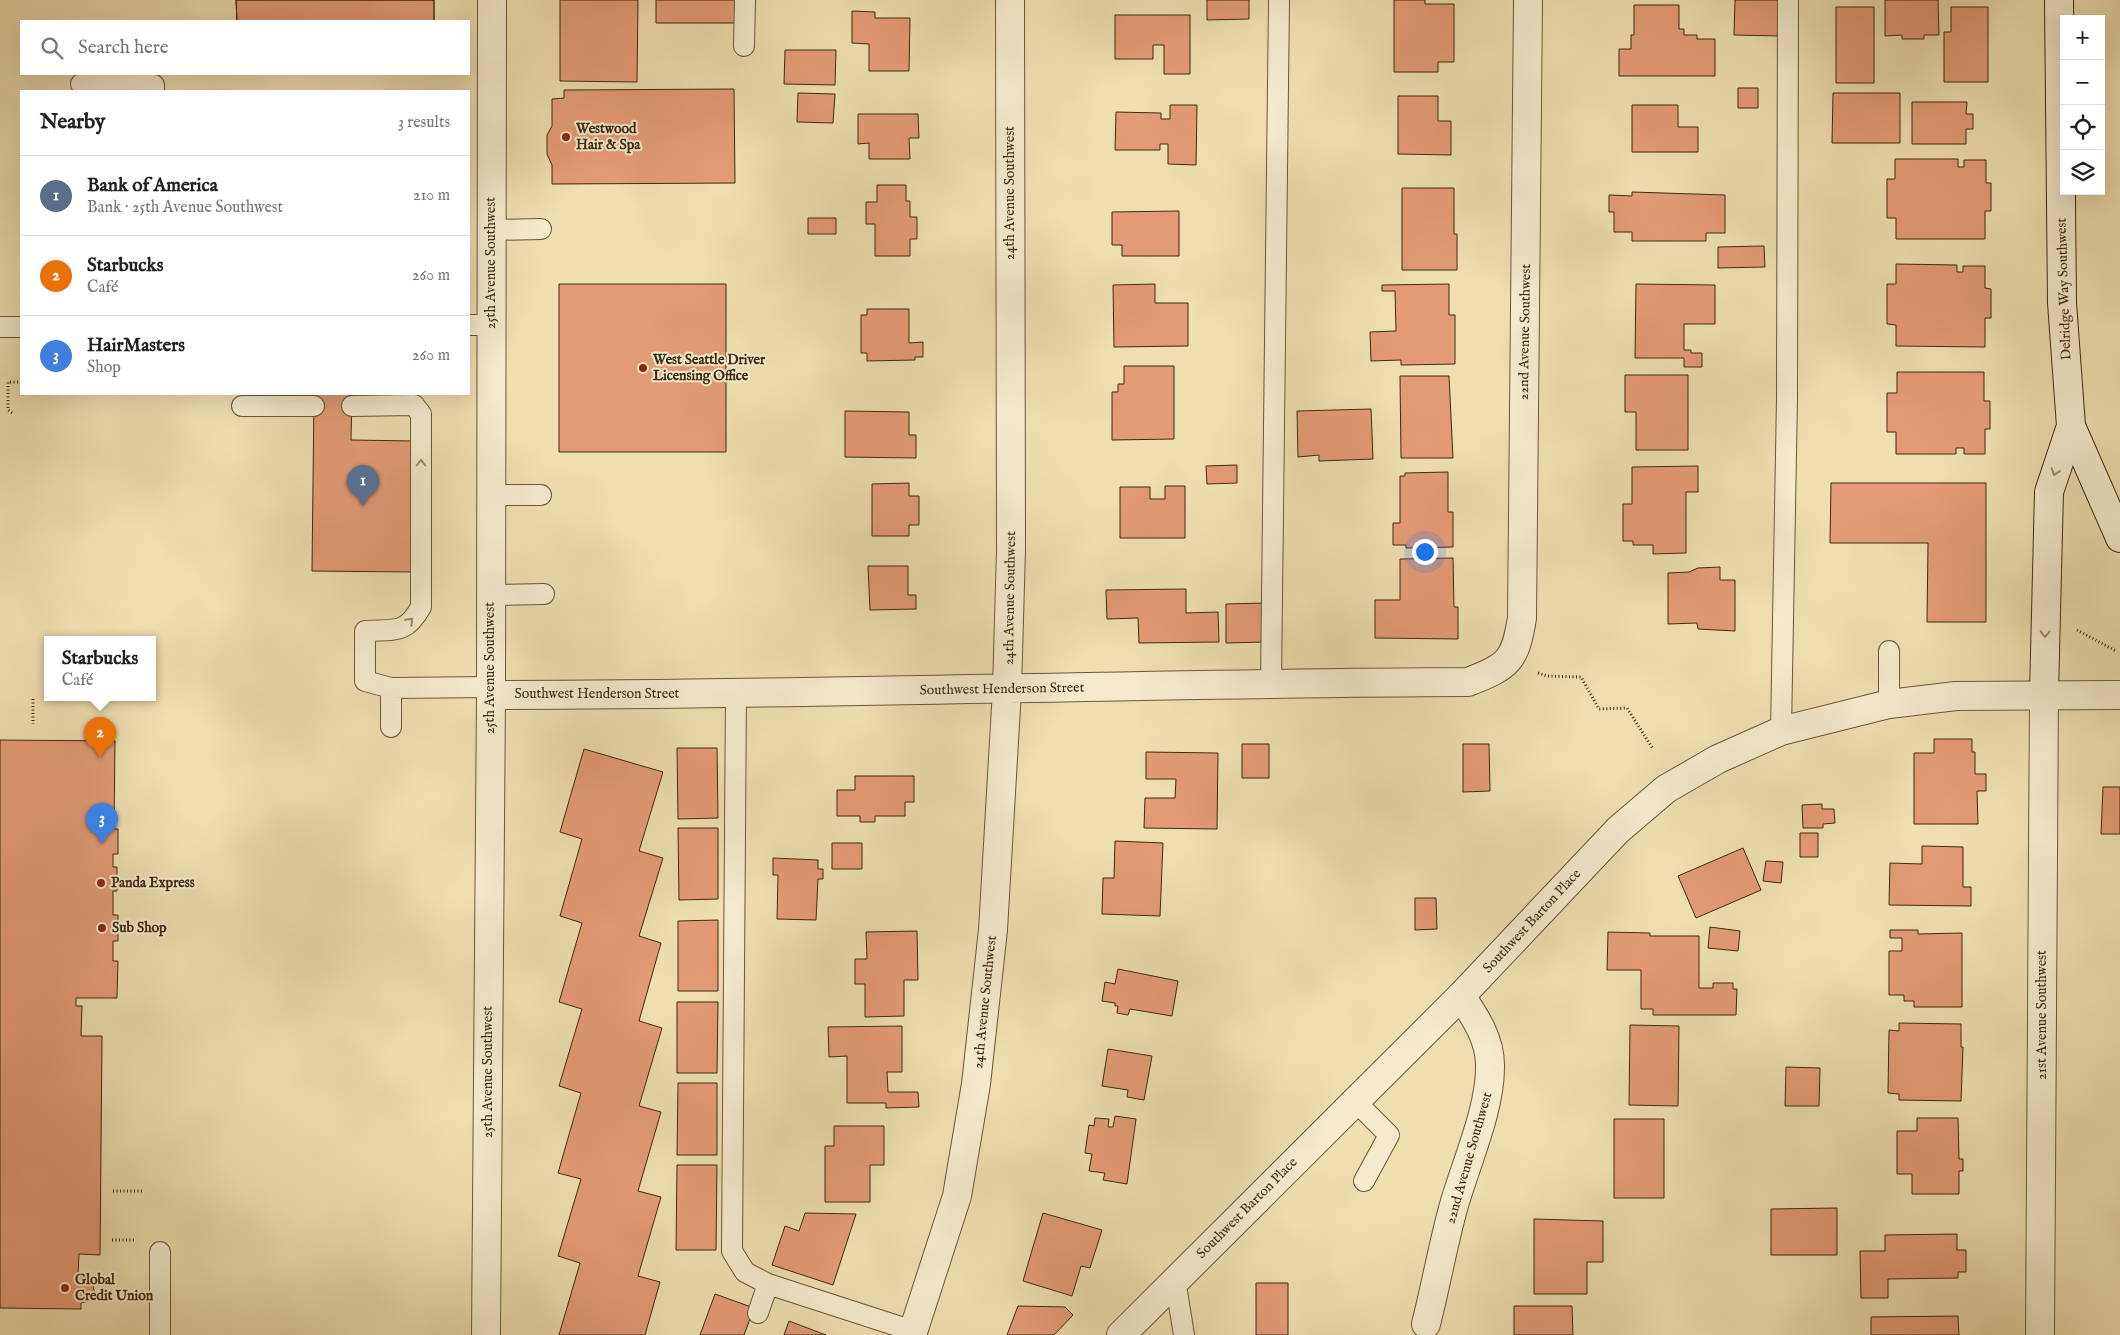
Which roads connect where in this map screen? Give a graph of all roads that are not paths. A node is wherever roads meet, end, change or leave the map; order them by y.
1 (492, 0) edge
2 (745, 0) edge
3 (1010, 0) edge
4 (1279, 0) edge
5 (1528, 0) edge
6 (1788, 0) edge
7 (2059, 0) edge
8 (744, 46) dead end
9 (82, 84) dead end
10 (154, 90) edge
11 (541, 229) dead end
12 (491, 230) junction
13 (480, 325) edge
14 (20, 327) edge
15 (0, 328) edge
16 (242, 406) dead end
17 (314, 406) dead end
18 (352, 406) dead end
19 (2072, 426) junction
20 (491, 495) junction
21 (541, 495) dead end
22 (2120, 538) edge
23 (544, 594) dead end
24 (490, 595) junction
25 (1889, 651) dead end
26 (1507, 661) joint
27 (1271, 683) junction
28 (391, 688) junction
29 (1007, 690) junction
30 (491, 691) junction
31 (736, 693) junction
32 (2044, 694) junction
33 (2120, 695) edge
34 (1889, 704) junction
35 (391, 727) dead end
36 (1781, 730) junction
37 (1461, 996) junction
38 (1355, 1101) junction
39 (1364, 1181) dead end
40 (160, 1252) dead end
41 (1175, 1278) junction
42 (768, 1284) junction
43 (758, 1313) dead end
44 (1426, 1324) dead end
45 (912, 1333) edge
46 (160, 1335) edge
47 (486, 1335) edge
48 (1121, 1335) edge
49 (1184, 1335) edge
50 (2040, 1335) edge

1 - 12 street, 25th Avenue Southwest
2 - 8 lane
3 - 29 street, 24th Avenue Southwest
4 - 27 lane
5 - 26 street, 22nd Avenue Southwest
6 - 36 lane
7 - 19 street, Delridge Way Southwest
9 - 10 lane
11 - 12 lane
12 - 13 street, 25th Avenue Southwest
13 - 20 street, 25th Avenue Southwest
14 - 15 lane
16 - 17 lane
28 -> 18 lane, Southwest Henderson Street
19 - 22 street, Delridge Way Southwest
19 -> 32 street, 21st Avenue Southwest
20 - 21 lane
20 - 24 street, 25th Avenue Southwest
23 - 24 lane
24 - 30 street, 25th Avenue Southwest
25 - 34 lane
26 - 27 street, Southwest Henderson Street
27 - 29 street, Southwest Henderson Street
28 - 30 lane, Southwest Henderson Street
28 - 35 lane
29 - 31 street, Southwest Henderson Street
29 - 45 street, 24th Avenue Southwest
30 - 31 street, Southwest Henderson Street
30 - 47 street, 25th Avenue Southwest
31 - 42 lane
32 - 33 street
32 - 34 street, Southwest Barton Place
32 - 50 street, 21st Avenue Southwest
34 - 36 street, Southwest Barton Place
36 - 37 street, Southwest Barton Place
37 - 38 street, Southwest Barton Place
37 - 44 street, 22nd Avenue Southwest
38 - 39 lane
38 - 41 street, Southwest Barton Place
40 - 46 lane
41 - 48 street, Southwest Barton Place
41 - 49 lane
42 - 43 lane
42 - 45 lane

